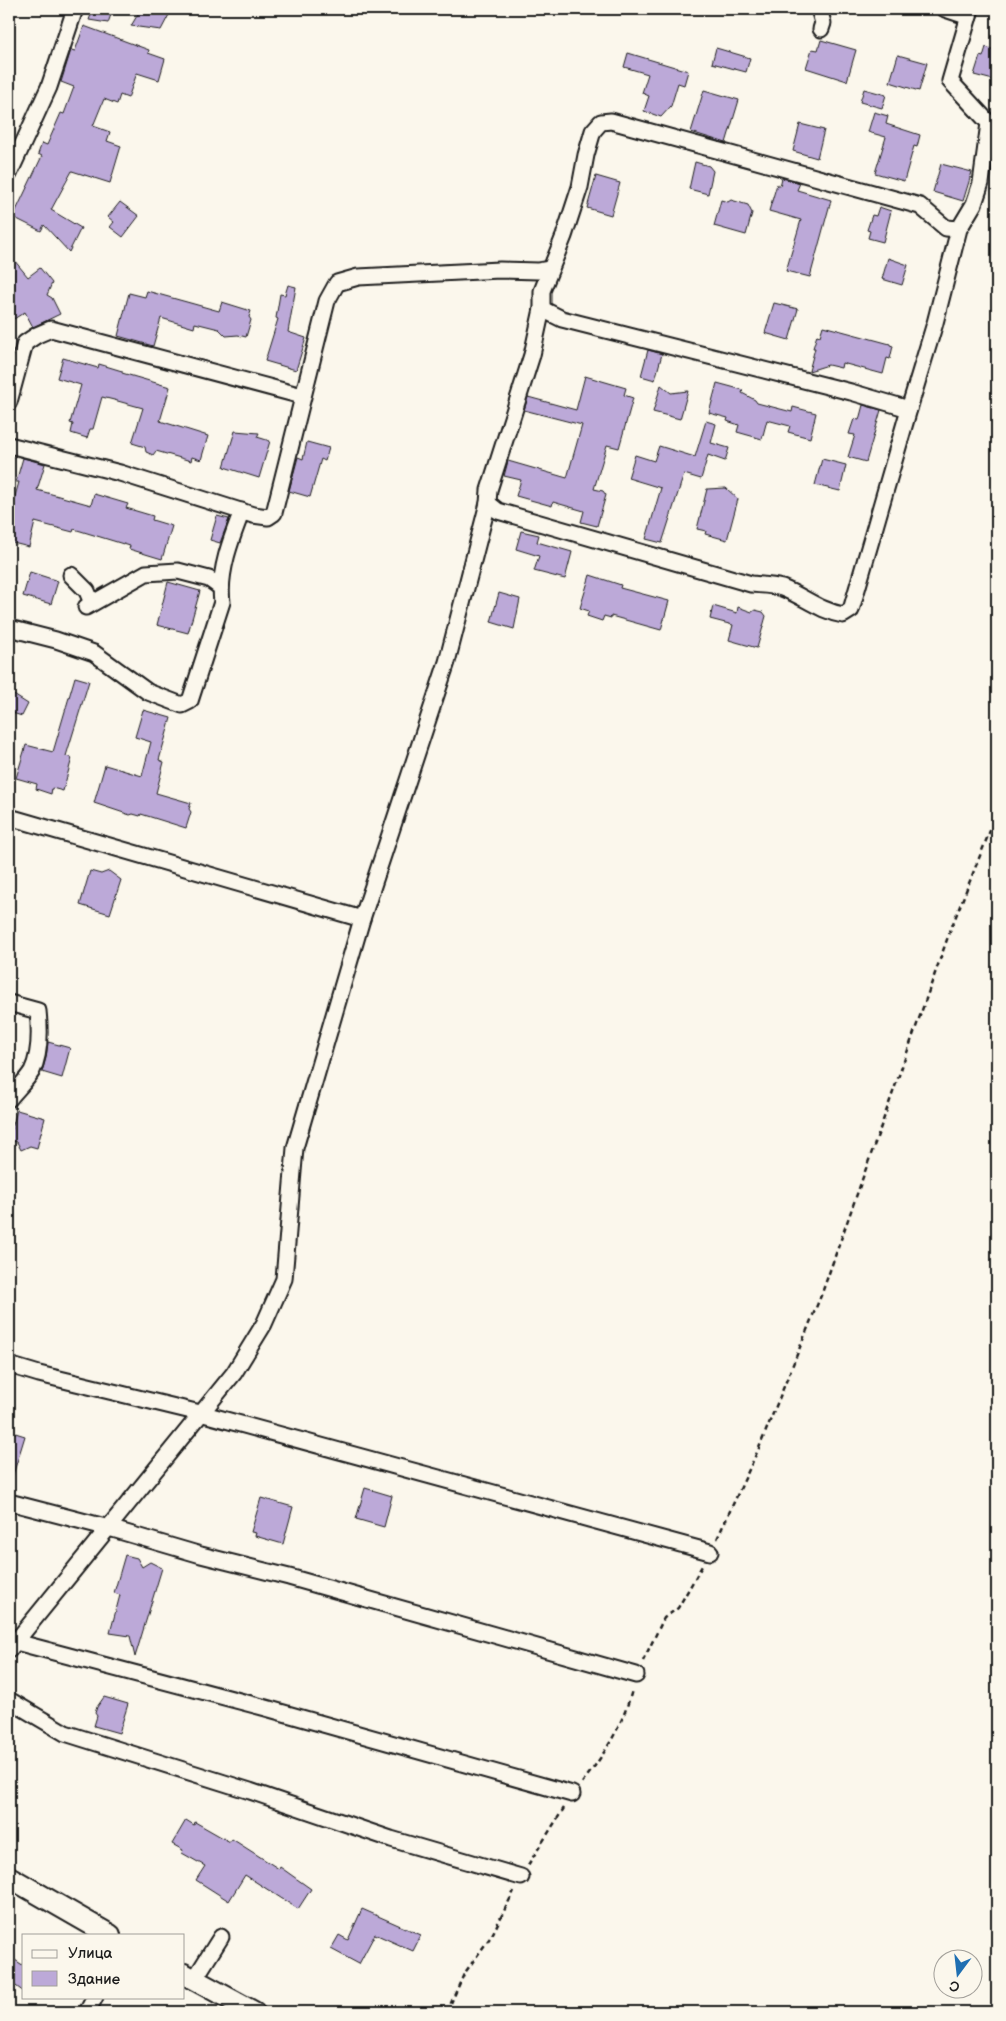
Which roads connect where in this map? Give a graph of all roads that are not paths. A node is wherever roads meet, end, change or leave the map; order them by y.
1 (75, 9) edge
2 (944, 9) edge
3 (970, 13) edge
4 (9, 174) edge
5 (959, 229) junction
6 (550, 269) junction
7 (526, 272) junction
8 (542, 291) junction
9 (542, 309) junction
10 (302, 396) junction
11 (9, 402) edge
12 (908, 409) junction
13 (9, 445) edge
14 (488, 503) junction
15 (242, 511) junction
16 (71, 575) dead end
17 (220, 587) junction
18 (9, 628) edge
19 (9, 817) edge
20 (362, 918) junction
21 (9, 1003) edge
22 (9, 1099) edge
23 (9, 1365) edge
24 (200, 1413) junction
25 (9, 1502) edge
26 (109, 1528) junction
27 (710, 1552) road end
28 (13, 1646) edge
29 (636, 1675) road end
30 (9, 1700) edge
31 (572, 1794) road end
32 (9, 1877) edge
33 (521, 1877) road end
34 (108, 1934) edge
35 (221, 1937) dead end
36 (189, 1977) edge
37 (94, 1998) edge
38 (87, 2012) edge
39 (254, 2012) edge

1 - 4 street
2 - 3 street
3 - 5 street
5 - 6 street
5 - 12 street
6 - 7 street
6 - 8 street
7 - 8 street
7 - 10 street
8 - 9 street
9 - 12 street
9 - 14 street
10 - 11 street
10 - 15 street
12 - 14 street
13 - 15 street
14 - 20 street
15 - 17 street
16 - 17 street
17 - 18 street
19 - 20 street
20 - 24 street
21 - 22 street
23 - 24 street
24 - 26 street
24 - 27 street
25 - 26 street
26 - 28 street
26 - 29 street
28 - 31 street
30 - 33 street
32 - 34 main road
35 - 36 street
36 - 39 main road
37 - 38 street

